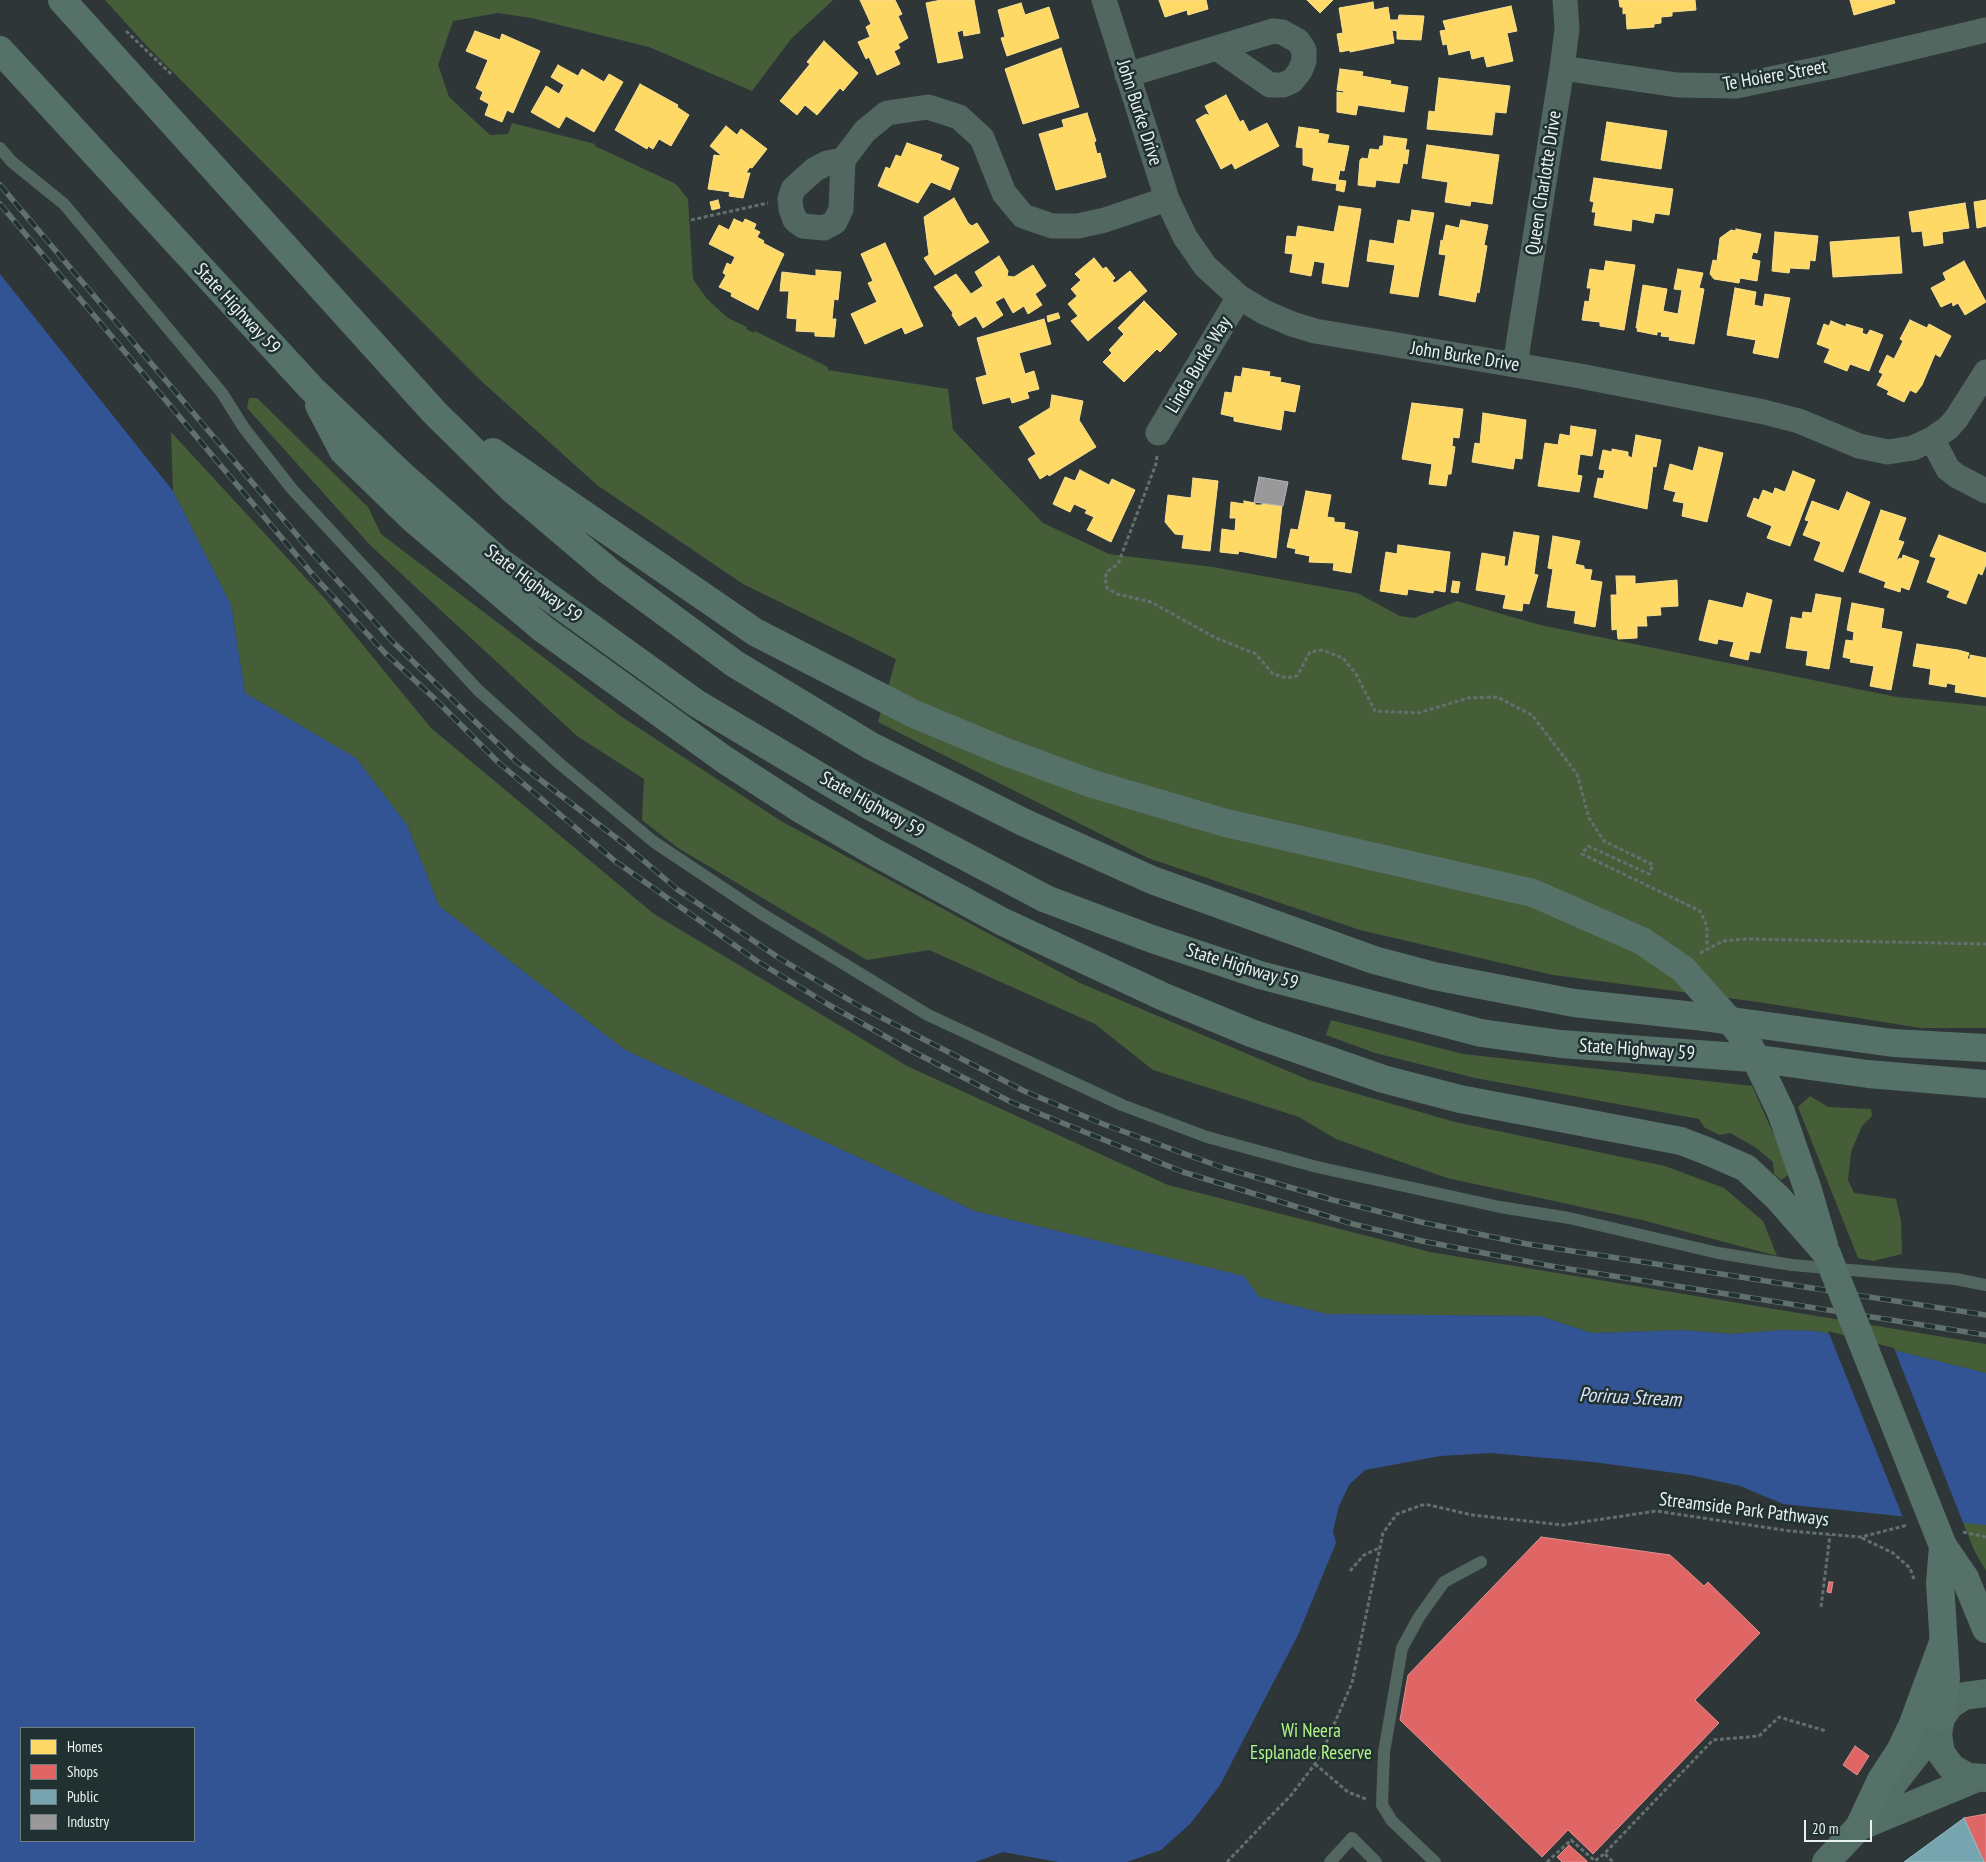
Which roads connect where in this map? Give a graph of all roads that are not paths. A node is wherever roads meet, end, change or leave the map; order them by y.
1 (62, 0) edge
2 (1104, 0) edge
3 (1565, 0) edge
4 (1986, 30) edge
5 (1217, 48) dead end
6 (0, 50) edge
7 (1562, 68) junction
8 (1127, 76) junction
9 (0, 148) edge
10 (843, 160) junction
11 (1167, 199) junction
12 (1240, 298) junction
13 (1515, 365) junction
14 (1986, 372) edge
15 (311, 388) junction
16 (434, 412) junction
17 (1158, 432) road end
18 (1932, 439) junction
19 (1986, 491) edge
20 (1986, 1048) edge
21 (1986, 1084) edge
22 (1827, 1254) junction
23 (1986, 1285) edge
24 (1942, 1546) junction
25 (1481, 1562) dead end
26 (1986, 1629) edge
27 (1942, 1645) junction
28 (1986, 1693) edge
29 (1940, 1722) junction
30 (1982, 1778) edge
31 (1859, 1827) junction
32 (1330, 1862) edge
33 (1376, 1862) edge
34 (1434, 1862) edge
35 (1826, 1862) edge

1 - 16 main road, State Highway 59
2 - 8 street, John Burke Drive
3 - 7 street, Queen Charlotte Drive
4 - 7 street, Te Hoiere Street
5 - 8 street
6 - 15 main road, State Highway 59
7 - 13 street, Queen Charlotte Drive
8 - 11 street, John Burke Drive
9 - 23 lane
10 - 10 street
10 - 11 street
11 - 12 street, John Burke Drive
12 - 13 street, John Burke Drive
12 - 17 street, Linda Burke Way
13 - 18 street, John Burke Drive
14 - 18 street, John Burke Drive
15 - 21 main road, State Highway 59
15 - 22 main road
16 - 20 main road, State Highway 59
16 - 22 main road, bridge
18 - 19 street
22 - 24 main road, bridge
24 - 26 main road
24 - 27 main road
25 - 34 lane
27 - 29 main road
27 - 31 main road
28 - 29 main road
29 - 30 main road
29 - 31 main road
30 - 31 main road
31 - 35 main road
32 - 33 lane

